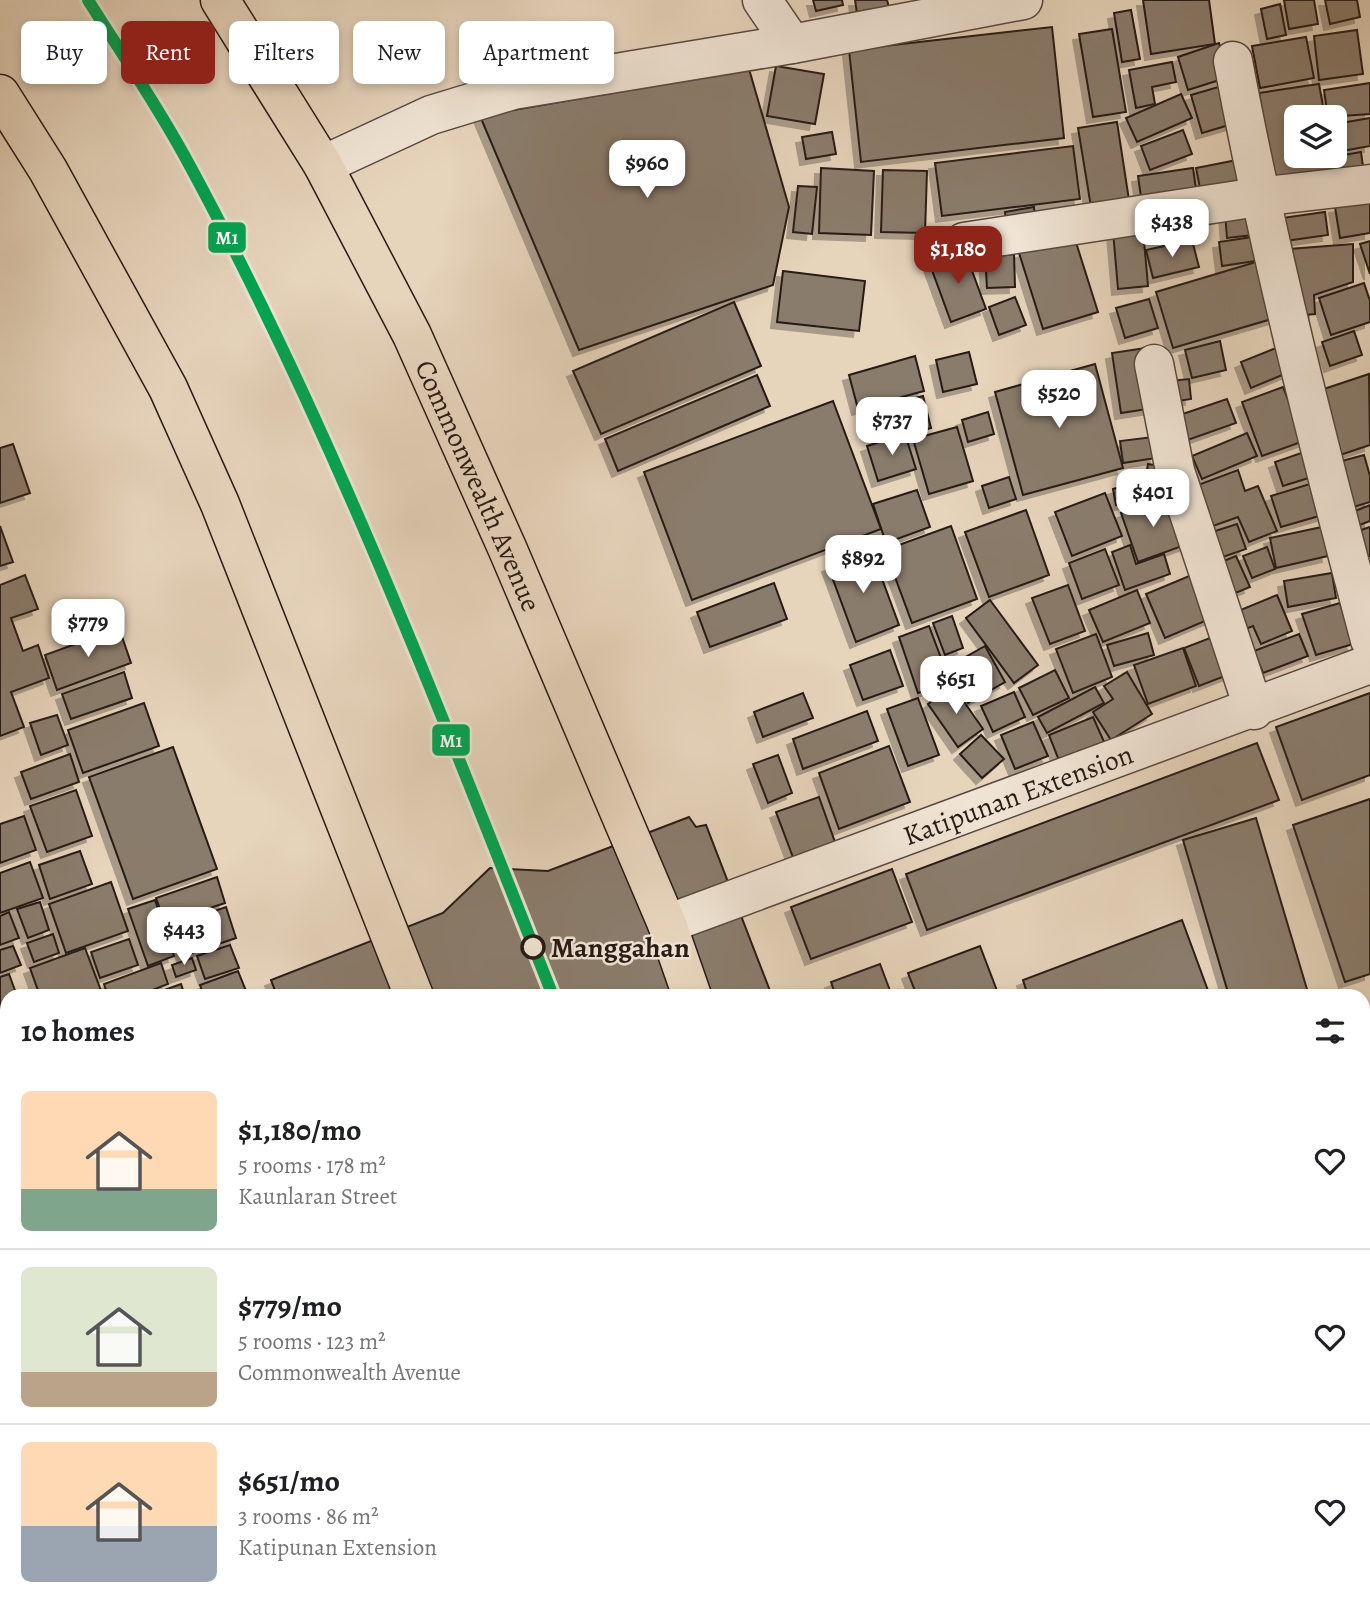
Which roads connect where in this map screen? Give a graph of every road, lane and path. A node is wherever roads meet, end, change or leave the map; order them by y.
1 (220, 0) edge
2 (762, 0) edge
3 (1023, 0) edge
4 (792, 44) junction
5 (1233, 61) dead end
6 (0, 94) edge
7 (323, 165) junction
8 (1370, 184) edge
9 (1258, 197) junction
10 (964, 242) dead end
11 (1154, 364) dead end
12 (1370, 640) edge
13 (1370, 664) edge
14 (1254, 710) junction
15 (667, 924) junction
16 (411, 989) edge
17 (690, 989) edge

1 - 7 main road, Commonwealth Avenue
2 - 4 street
3 - 4 street
4 - 7 street
5 - 9 street
6 - 16 main road
7 - 15 main road, Commonwealth Avenue
8 - 9 street
9 - 10 street
9 - 12 street
11 - 14 street
13 - 14 street, Katipunan Extension
14 - 15 street, Katipunan Extension
15 - 17 main road, Commonwealth Avenue

